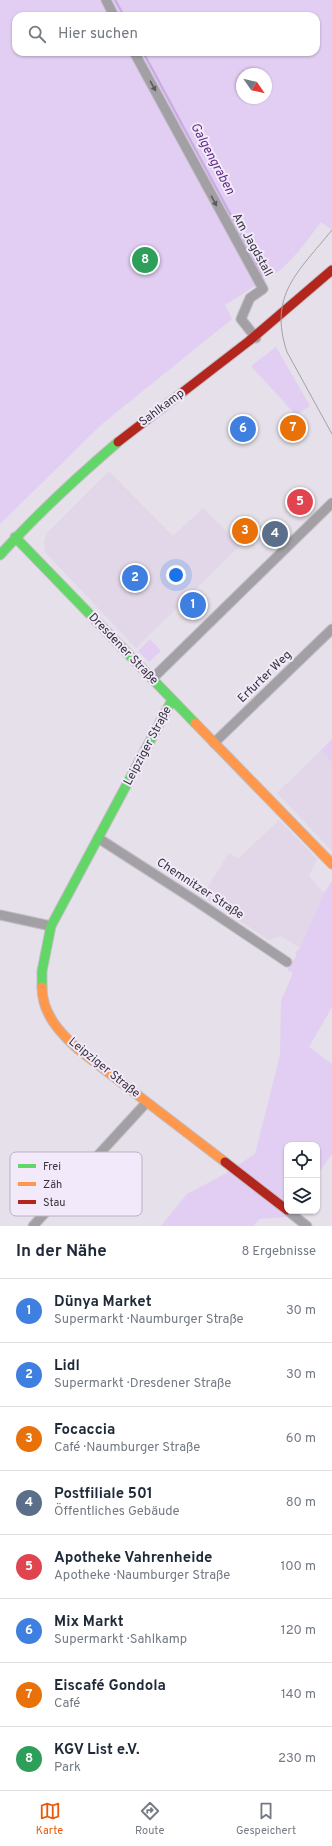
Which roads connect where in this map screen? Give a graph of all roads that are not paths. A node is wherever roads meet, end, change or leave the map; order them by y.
1 (106, 0) edge
2 (112, 12) edge
3 (136, 56) edge
4 (332, 270) edge
5 (256, 338) junction
6 (332, 503) edge
7 (15, 537) junction
8 (0, 555) edge
9 (332, 629) edge
10 (152, 679) junction
11 (172, 700) junction
12 (214, 743) junction
13 (98, 838) junction
14 (332, 864) edge
15 (0, 915) edge
16 (51, 926) junction
17 (287, 962) dead end
18 (146, 1103) junction
19 (101, 1152) edge
20 (284, 1209) edge
21 (291, 1214) edge
22 (42, 1216) edge
23 (33, 1226) edge
24 (307, 1226) edge

1 - 2 street
3 -> 5 street, Am Jagdstall
4 - 5 street, Sahlkamp
5 - 7 street, Sahlkamp
6 - 10 street
7 - 8 street, Sahlkamp
7 - 10 street, Dresdener Straße
9 - 12 street, Erfurter Weg
10 - 11 street, Dresdener Straße
11 - 12 street, Dresdener Straße
11 - 13 street, Leipziger Straße
12 - 14 street, Dresdener Straße
13 - 16 street, Leipziger Straße
13 - 17 street, Chemnitzer Straße
15 - 16 street
16 - 18 street, Leipziger Straße
18 - 19 street
18 - 20 street, Leipziger Straße
21 - 24 street, Leipziger Straße
22 - 23 street

